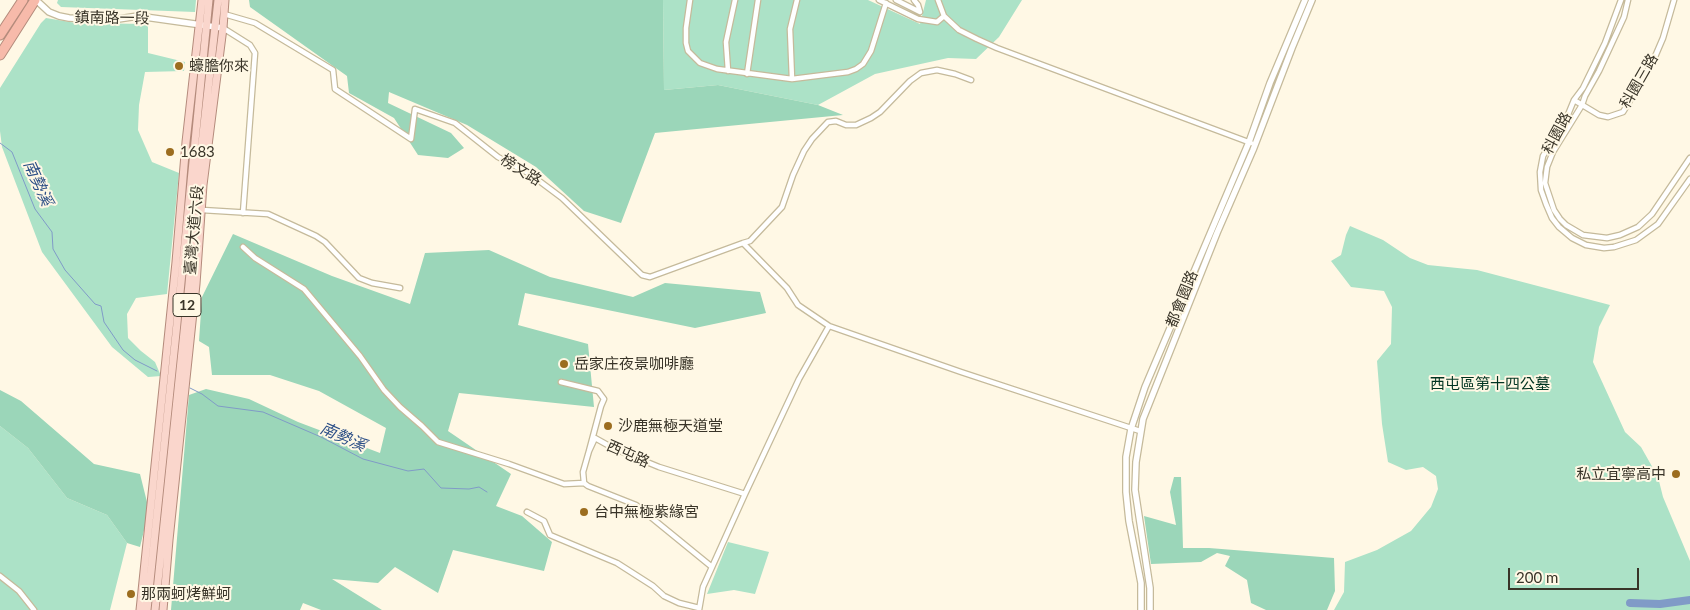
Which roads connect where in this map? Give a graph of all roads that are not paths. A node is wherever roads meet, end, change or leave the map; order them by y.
1 (23, 0) edge
2 (35, 0) edge
3 (202, 0) edge
4 (209, 0) edge
5 (218, 0) edge
6 (224, 0) edge
7 (690, 0) edge
8 (735, 0) edge
9 (758, 0) edge
10 (798, 0) edge
11 (879, 0) edge
12 (896, 0) edge
13 (914, 0) edge
14 (938, 0) edge
15 (1305, 0) edge
16 (1312, 0) edge
17 (1621, 0) edge
18 (1628, 0) edge
19 (1674, 0) edge
20 (886, 3) junction
21 (224, 14) junction
22 (944, 16) junction
23 (204, 24) junction
24 (219, 27) junction
25 (0, 36) edge
26 (0, 55) edge
27 (728, 71) junction
28 (747, 74) junction
29 (792, 79) junction
30 (971, 80) dead end
31 (1574, 100) junction
32 (1582, 104) junction
33 (1249, 142) junction
34 (1256, 144) junction
35 (1690, 158) edge
36 (1690, 179) edge
37 (202, 210) junction
38 (243, 213) junction
39 (743, 243) junction
40 (243, 247) dead end
41 (400, 288) dead end
42 (829, 326) junction
43 (561, 382) dead end
44 (1131, 429) junction
45 (1140, 431) junction
46 (589, 451) junction
47 (584, 483) junction
48 (745, 494) junction
49 (527, 512) dead end
50 (712, 567) junction
51 (0, 576) edge
52 (699, 609) edge
53 (34, 610) edge
54 (140, 610) edge
55 (147, 610) edge
56 (155, 610) edge
57 (163, 610) edge
58 (1141, 610) edge
59 (1150, 610) edge

1 - 25 highway
2 - 23 street, 鎮南路一段
2 - 26 highway
3 - 23 main road, 臺灣大道六段 / 12
4 - 23 main road, 臺灣大道六段 / 12
5 - 24 main road, 臺灣大道六段 / 12
6 - 21 main road, 臺灣大道六段 / 12
7 - 27 street
8 - 27 street
9 - 28 street
10 - 29 street
11 - 20 street
12 - 13 street
14 - 22 street
15 - 33 street, 都會園路
16 - 34 street, 都會園路
17 - 31 street, 科園路
18 - 32 street, 科園路
19 - 32 street, 科園三路
20 - 22 street
20 - 29 street
21 - 24 main road, 臺灣大道六段 / 12
21 - 39 street, 榜文路
22 - 33 street
23 - 24 street, 鎮南路一段
23 - 54 main road, 臺灣大道六段 / 12
23 - 55 main road, 臺灣大道六段 / 12
24 - 37 main road, 臺灣大道六段 / 12
24 - 38 street
24 - 56 main road, 臺灣大道六段 / 12
27 - 28 street
28 - 29 street
30 - 39 street
31 - 32 street, 科園三路
31 - 36 street, 科園路
32 - 35 street, 科園路
33 - 34 street
33 - 44 street, 都會園路
34 - 45 street, 都會園路
37 - 38 street
37 - 57 main road, 臺灣大道六段 / 12
38 - 41 street
39 - 42 street
40 - 47 street
42 - 44 street
42 - 48 street
43 - 46 street, 西屯路
44 - 45 street
44 - 58 street, 都會園路
45 - 59 street, 都會園路
46 - 47 street
46 - 48 street, 西屯路
47 - 50 street
48 - 50 street
49 - 52 street
50 - 52 street
51 - 53 street

